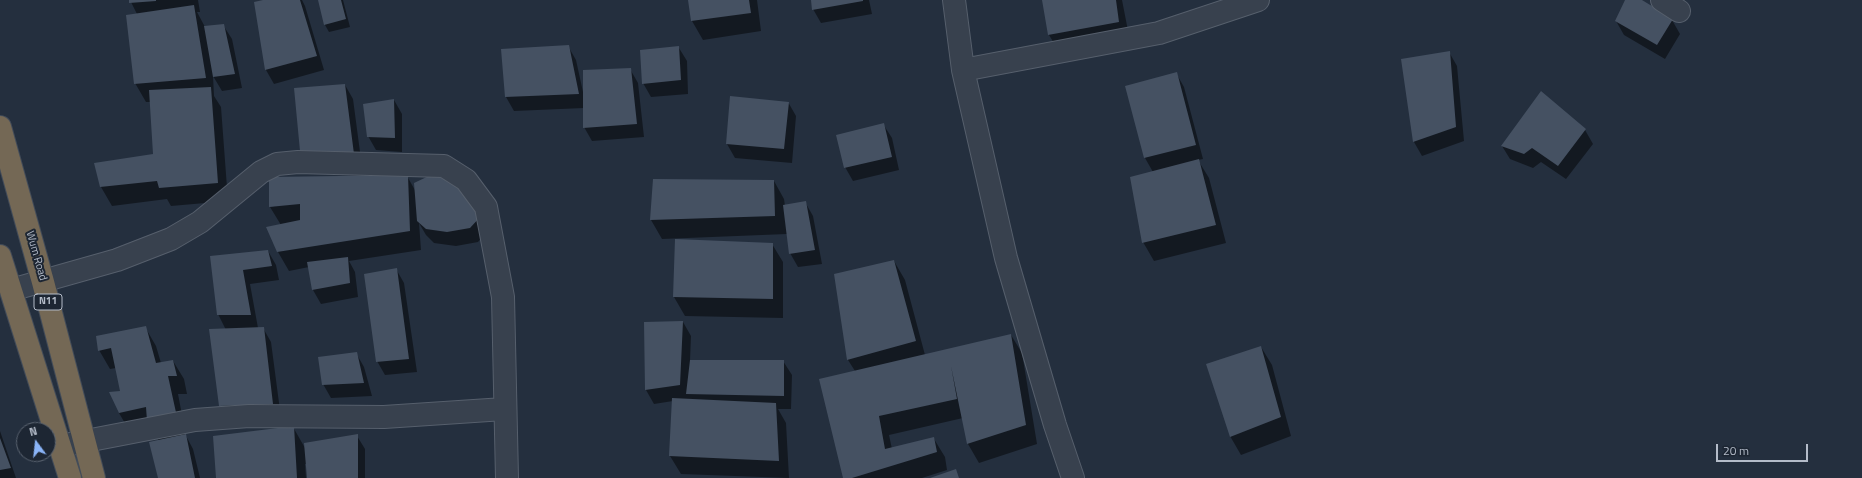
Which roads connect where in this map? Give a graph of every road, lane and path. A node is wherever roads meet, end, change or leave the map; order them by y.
1 (954, 0) edge
2 (1258, 0) edge
3 (963, 70) junction
4 (0, 127) edge
5 (0, 256) edge
6 (43, 282) junction
7 (11, 290) junction
8 (504, 409) junction
9 (84, 440) junction
10 (60, 446) junction
11 (70, 478) edge
12 (94, 478) edge
13 (507, 478) edge
14 (1072, 478) edge

1 - 3 street
2 - 3 street
3 - 14 street
4 - 6 highway, Wum Road / N11
5 - 7 highway, N11
6 - 7 street
6 - 8 street
6 - 9 highway, Wum Road / N11
7 - 10 highway, N11
8 - 9 street
8 - 13 street
9 - 10 street
9 - 12 highway, Wum Road / N11
10 - 11 highway, N11

